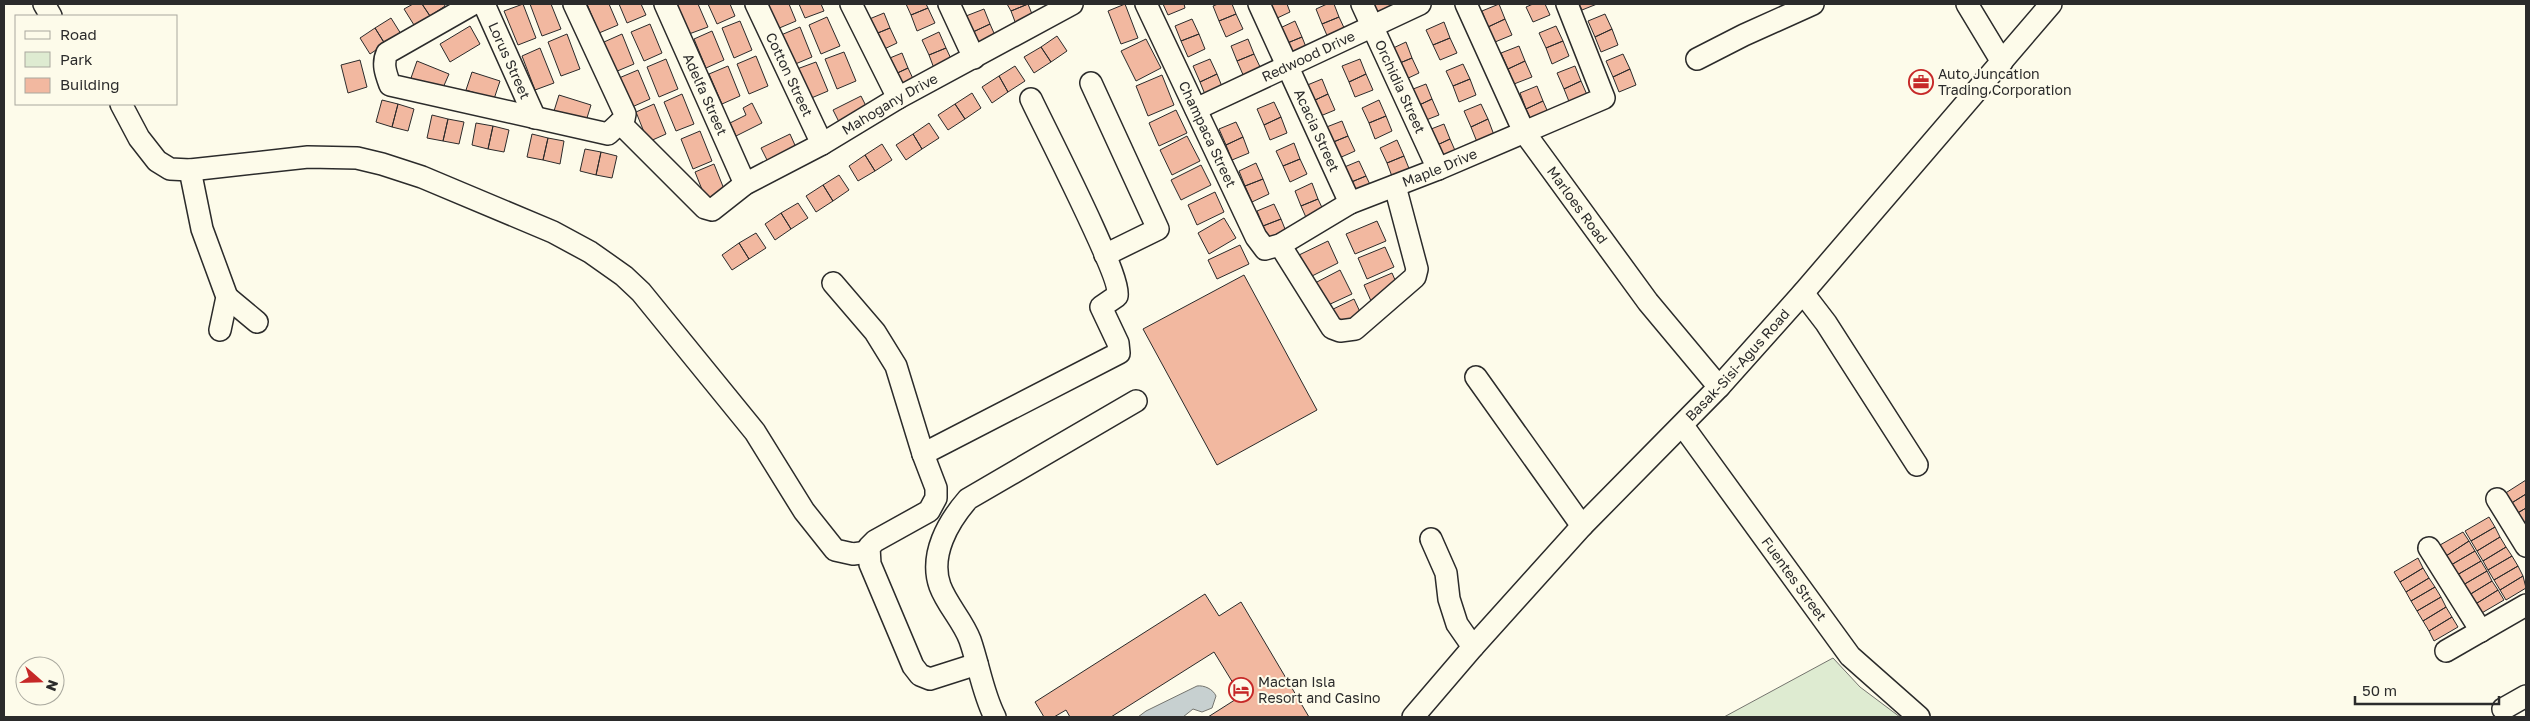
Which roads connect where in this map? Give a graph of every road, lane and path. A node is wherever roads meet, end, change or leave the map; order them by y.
1 (44, 4) edge
2 (473, 4) edge
3 (484, 4) edge
4 (574, 4) edge
5 (664, 4) edge
6 (756, 4) edge
7 (851, 4) edge
8 (949, 4) edge
9 (1146, 4) edge
10 (1259, 4) edge
11 (1362, 4) edge
12 (1420, 4) edge
13 (1466, 4) edge
14 (1567, 4) edge
15 (1813, 4) edge
16 (1967, 4) edge
17 (2051, 4) edge
18 (1061, 6) edge
19 (50, 15) edge
20 (1372, 26) junction
21 (974, 58) junction
22 (1697, 60) dead end
23 (2002, 62) junction
24 (1288, 67) junction
25 (1091, 83) dead end
26 (898, 98) junction
27 (1031, 99) dead end
28 (122, 105) edge
29 (1196, 109) junction
30 (535, 118) junction
31 (620, 123) junction
32 (1524, 132) junction
33 (822, 144) junction
34 (1438, 169) junction
35 (190, 170) junction
36 (745, 184) junction
37 (1395, 186) junction
38 (1350, 203) junction
39 (1280, 245) junction
40 (1105, 255) junction
41 (833, 283) dead end
42 (1803, 294) junction
43 (227, 297) junction
44 (257, 322) dead end
45 (220, 330) dead end
46 (1476, 376) dead end
47 (1719, 387) junction
48 (1136, 401) dead end
49 (1683, 426) junction
50 (923, 454) junction
51 (1917, 465) dead end
52 (2497, 499) dead end
53 (1582, 526) junction
54 (1431, 538) dead end
55 (2526, 546) edge
56 (2430, 548) dead end
57 (868, 552) junction
58 (2526, 605) edge
59 (2481, 631) junction
60 (1473, 647) junction
61 (2446, 651) dead end
62 (977, 664) junction
63 (2526, 696) edge
64 (2503, 710) dead end
65 (995, 717) edge
66 (1413, 717) edge
67 (1919, 717) edge

1 - 19 street
2 - 30 street
3 - 30 street, Lorus Street
4 - 31 street
5 - 36 street, Adelfa Street
6 - 33 street, Cotton Street
7 - 26 street
8 - 21 street
9 - 29 street, Champaca Street
10 - 24 street, Acacia Street
11 - 20 street, Orchidia Street
12 - 20 street, Redwood Drive
13 - 32 street, Marloes Road
14 - 32 street, Maple Drive
15 - 22 street
16 - 23 street
17 - 23 street, Basak-Sisi-Agus Road
18 - 21 street, Mahogany Drive
20 - 24 street, Redwood Drive
20 - 34 street, Orchidia Street
21 - 26 street, Mahogany Drive
23 - 42 street, Basak-Sisi-Agus Road
24 - 29 street, Redwood Drive
24 - 38 street, Acacia Street
25 - 40 street
26 - 33 street, Mahogany Drive
27 - 40 street
28 - 35 street
29 - 39 street, Champaca Street
30 - 31 street
31 - 36 street, Mahogany Drive
32 - 34 street, Maple Drive
32 - 47 street, Marloes Road
33 - 36 street, Mahogany Drive
34 - 37 street, Maple Drive
35 - 43 street
35 - 57 street
37 - 38 street, Maple Drive
37 - 39 street
38 - 39 street, Maple Drive
40 - 50 street
41 - 50 street
42 - 47 street, Basak-Sisi-Agus Road
42 - 51 street
43 - 44 street
43 - 45 street
46 - 53 street
47 - 49 street, Basak-Sisi-Agus Road
48 - 62 street
49 - 53 street, Basak-Sisi-Agus Road
49 - 67 street, Fuentes Street
50 - 57 street
52 - 55 street
53 - 60 street, Basak-Sisi-Agus Road
54 - 60 street
56 - 59 street
57 - 62 street
58 - 59 street
59 - 61 street
60 - 66 street, Basak-Sisi-Agus Road
62 - 65 street
63 - 64 street

